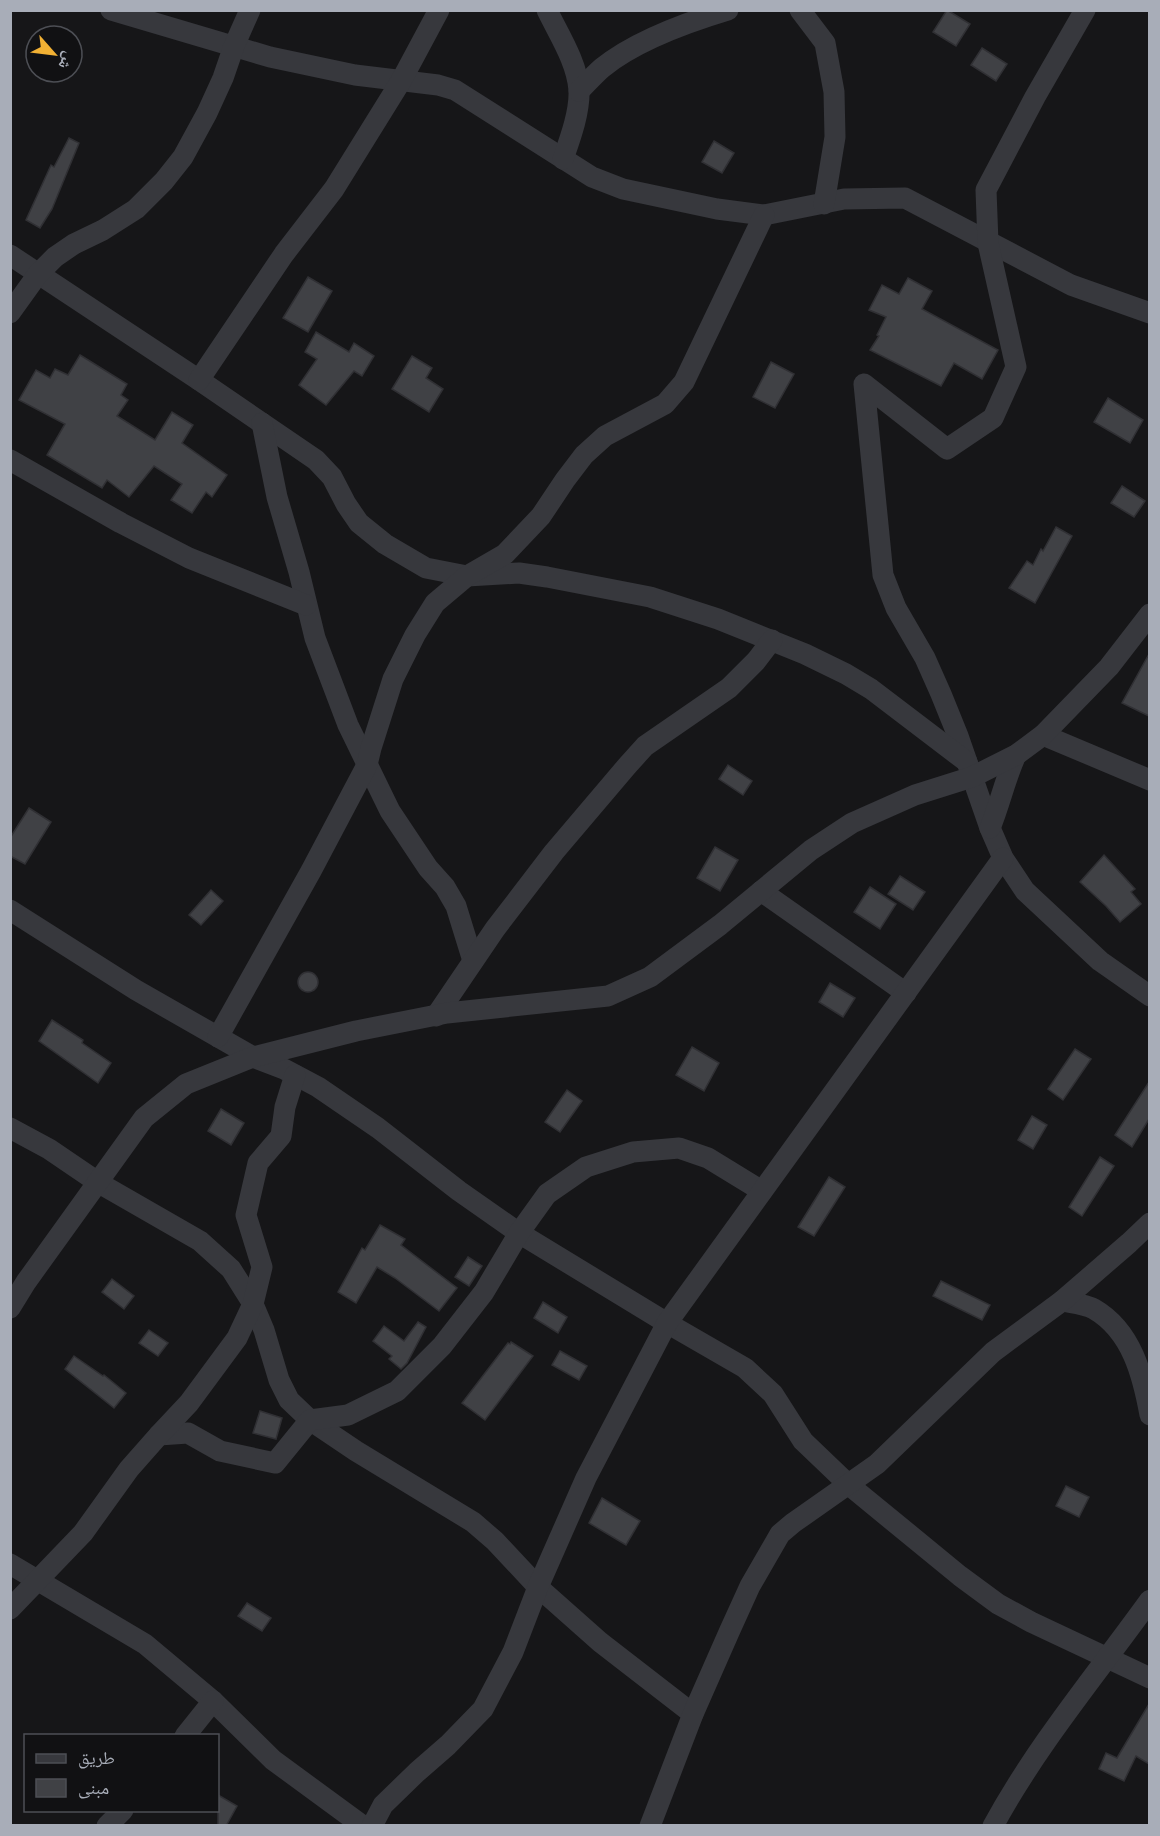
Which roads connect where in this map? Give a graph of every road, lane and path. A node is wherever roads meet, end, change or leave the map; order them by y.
1 (111, 10) edge
2 (439, 10) edge
3 (547, 10) edge
4 (728, 10) edge
5 (800, 10) edge
6 (1085, 10) edge
7 (247, 12) edge
8 (234, 46) junction
9 (400, 81) junction
10 (579, 92) junction
11 (563, 159) junction
12 (824, 204) junction
13 (764, 215) junction
14 (988, 243) junction
15 (10, 255) edge
16 (38, 274) junction
17 (10, 313) edge
18 (1149, 313) edge
19 (199, 380) junction
20 (262, 423) junction
21 (10, 460) edge
22 (467, 576) junction
23 (306, 605) junction
24 (1149, 614) edge
25 (772, 640) junction
26 (1043, 735) junction
27 (1016, 755) junction
28 (367, 765) junction
29 (970, 770) junction
30 (1149, 780) edge
31 (990, 828) junction
32 (1003, 858) junction
33 (761, 891) junction
34 (10, 910) edge
35 (473, 961) junction
36 (906, 993) junction
37 (1149, 996) edge
38 (436, 1016) junction
39 (218, 1037) junction
40 (253, 1057) junction
41 (296, 1075) junction
42 (10, 1128) edge
43 (99, 1183) junction
44 (762, 1191) junction
45 (1149, 1222) edge
46 (519, 1233) junction
47 (1139, 1244) edge
48 (1062, 1300) junction
49 (253, 1304) junction
50 (10, 1308) edge
51 (667, 1323) junction
52 (1149, 1415) edge
53 (310, 1420) junction
54 (159, 1435) junction
55 (849, 1485) junction
56 (11, 1565) edge
57 (38, 1581) junction
58 (538, 1587) junction
59 (1149, 1600) edge
60 (10, 1610) edge
61 (1108, 1659) junction
62 (1149, 1678) edge
63 (213, 1701) junction
64 (693, 1714) junction
65 (187, 1734) edge
66 (121, 1812) edge
67 (107, 1826) edge
68 (363, 1826) edge
69 (372, 1826) edge
70 (650, 1826) edge
71 (993, 1826) edge

1 - 8 street
2 - 9 street
3 - 10 street
4 - 10 street
5 - 12 street
6 - 14 street
7 - 8 street
8 - 9 street
8 - 16 street
9 - 11 street
9 - 19 street
10 - 11 street
11 - 13 street
12 - 13 street
12 - 14 street
13 - 22 street
14 - 18 street
14 - 29 street
15 - 16 street
16 - 17 street
16 - 19 street
19 - 20 street
20 - 22 street
20 - 23 street
21 - 23 street
22 - 25 street
22 - 28 street
23 - 28 street
24 - 26 street
25 - 29 street
25 - 35 street
26 - 27 street
26 - 30 street
27 - 29 street
27 - 31 street
28 - 35 street
28 - 39 street
29 - 31 street
29 - 33 street
31 - 32 street
32 - 36 street
32 - 37 street
33 - 36 street
33 - 38 street
34 - 39 street
35 - 38 street
36 - 44 street
38 - 40 street
39 - 40 street
40 - 41 street
40 - 43 street
41 - 46 street
41 - 49 street
42 - 43 street
43 - 49 street
43 - 50 street
44 - 46 street
44 - 51 street
45 - 47 street
46 - 51 street
46 - 53 street
47 - 48 street
48 - 52 street
48 - 55 street
49 - 53 street
49 - 54 street
51 - 55 street
51 - 58 street
53 - 54 street
53 - 58 street
54 - 57 street
55 - 61 street
55 - 64 street
56 - 57 street
57 - 60 street
57 - 63 street
58 - 64 street
58 - 69 street
59 - 61 street
61 - 62 street
61 - 71 street
63 - 65 street
63 - 68 street
64 - 70 street
66 - 67 street

